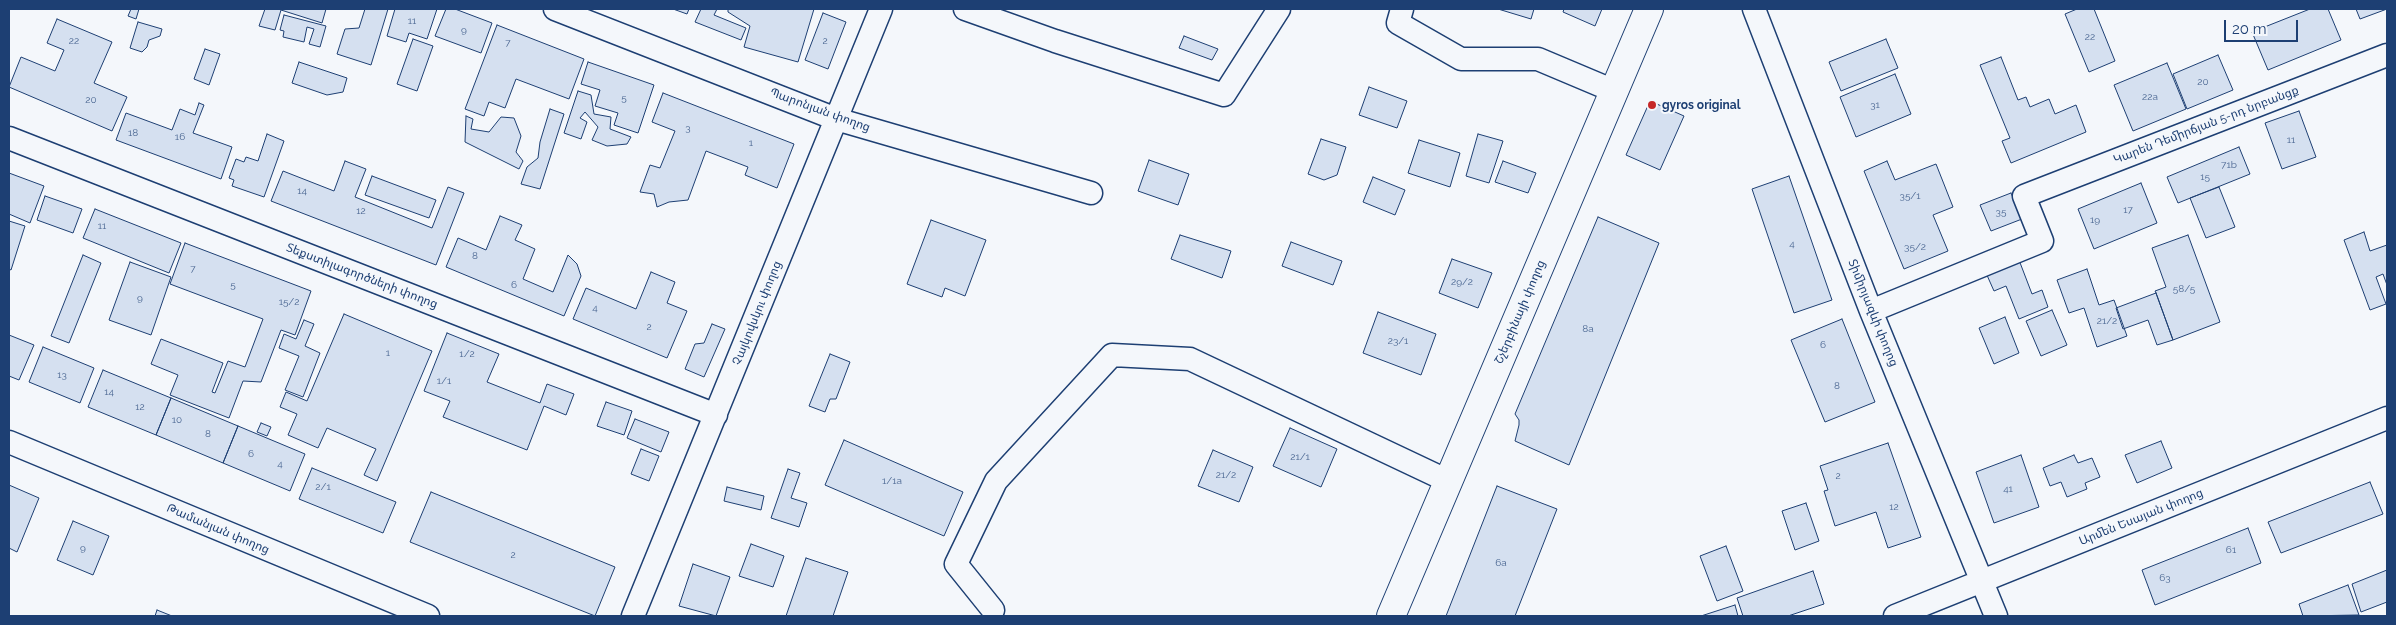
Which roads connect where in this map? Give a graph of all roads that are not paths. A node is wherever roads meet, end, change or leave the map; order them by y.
1 (555, 9) edge
2 (881, 9) edge
3 (965, 9) edge
4 (1279, 9) edge
5 (1402, 9) edge
6 (1649, 9) edge
7 (1754, 9) edge
8 (2387, 55) edge
9 (1614, 91) junction
10 (836, 119) junction
11 (9, 138) edge
12 (1091, 193) dead end
13 (1871, 311) junction
14 (716, 415) junction
15 (2387, 418) edge
16 (9, 442) edge
17 (1448, 481) junction
18 (1982, 580) junction
19 (993, 610) dead end
20 (428, 616) edge
21 (633, 616) edge
22 (1391, 616) edge
23 (1895, 616) edge
24 (1996, 616) edge

1 - 10 street, Պարոնյան փողոց
2 - 10 street, Չայկովսկու փողոց
3 - 4 street
5 - 9 street
6 - 9 street, Շչերբինայի փողոց
7 - 13 street, Տիմիրյազևի փողոց
8 - 13 street, Կարեն Դեմիրճյան 5-րդ նրբանցք
9 - 17 street, Շչերբինայի փողոց
10 - 12 street, Պարոնյան փողոց
10 - 14 street, Չայկովսկու փողոց
11 - 14 street, Տեքստիլագործների փողոց
13 - 18 street, Տիմիրյազևի փողոց
14 - 21 street, Չայկովսկու փողոց
15 - 18 street, Արմեն Եսայան փողոց
16 - 20 street, Թամանյան փողոց
17 - 19 street
17 - 22 street, Շչերբինայի փողոց
18 - 23 street, Արմեն Եսայան փողոց
18 - 24 street, Տիմիրյազևի փողոց

